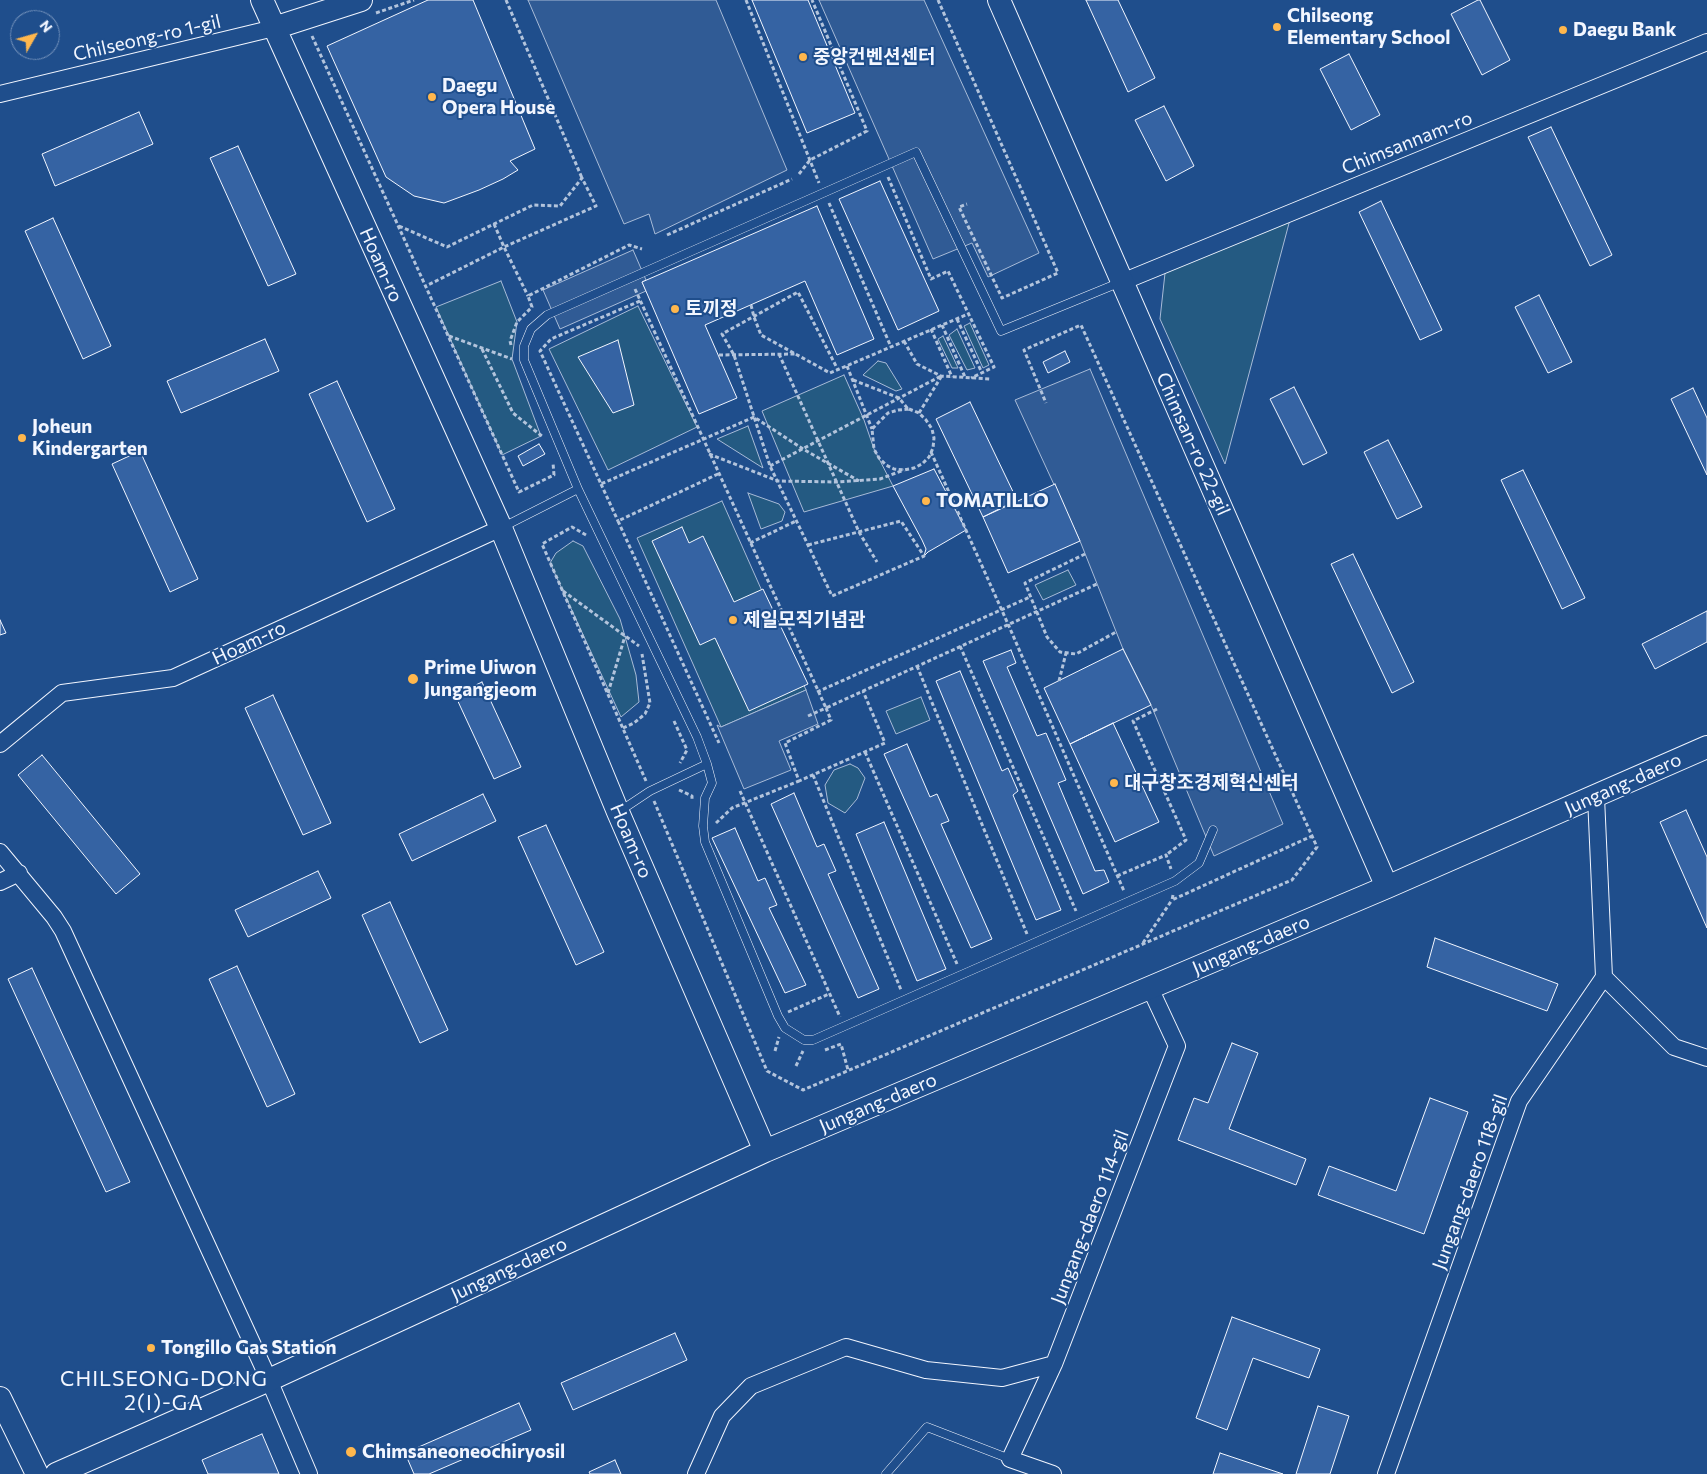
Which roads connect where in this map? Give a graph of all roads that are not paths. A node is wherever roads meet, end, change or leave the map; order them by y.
1 (262, 0) edge
2 (999, 0) edge
3 (364, 8) edge
4 (274, 28) junction
5 (1707, 42) edge
6 (0, 94) edge
7 (1122, 282) junction
8 (578, 489) junction
9 (501, 528) junction
10 (0, 744) edge
11 (1707, 747) edge
12 (707, 764) junction
13 (1596, 797) junction
14 (618, 812) junction
15 (1213, 830) dead end
16 (0, 852) edge
17 (19, 874) junction
18 (0, 882) edge
19 (1387, 887) junction
20 (1604, 977) junction
21 (1150, 988) junction
22 (1707, 1058) edge
23 (765, 1151) junction
24 (1054, 1364) junction
25 (269, 1380) junction
26 (0, 1398) edge
27 (1010, 1459) junction
28 (37, 1474) edge
29 (56, 1474) edge
30 (309, 1474) edge
31 (696, 1474) edge
32 (886, 1474) edge
33 (1053, 1474) edge
34 (1386, 1474) edge

1 - 4 main road, Hoam-ro
2 - 7 main road, Chimsan-ro 22-gil
3 - 4 main road
4 - 6 street, Chilseong-ro 1-gil
4 - 9 main road, Hoam-ro
5 - 7 street, Chimsannam-ro
7 - 8 lane
7 - 19 main road, Chimsan-ro 22-gil
8 - 9 lane
8 - 12 lane
9 - 10 street, Hoam-ro
9 - 14 main road, Hoam-ro
11 - 13 main road, Jungang-daero
12 - 14 lane
12 - 15 lane
13 - 19 main road, Jungang-daero
13 - 20 street
14 - 23 main road, Hoam-ro
16 - 17 street
17 - 18 street
17 - 25 street
19 - 21 main road, Jungang-daero
20 - 22 street
20 - 34 street, Jungang-daero 118-gil
21 - 23 main road, Jungang-daero
21 - 24 street, Jungang-daero 114-gil
23 - 25 main road, Jungang-daero
24 - 27 street, Jungang-daero 114-gil
24 - 31 street
25 - 29 main road, Jungang-daero
25 - 30 street
26 - 28 main road
27 - 32 lane
27 - 33 street

